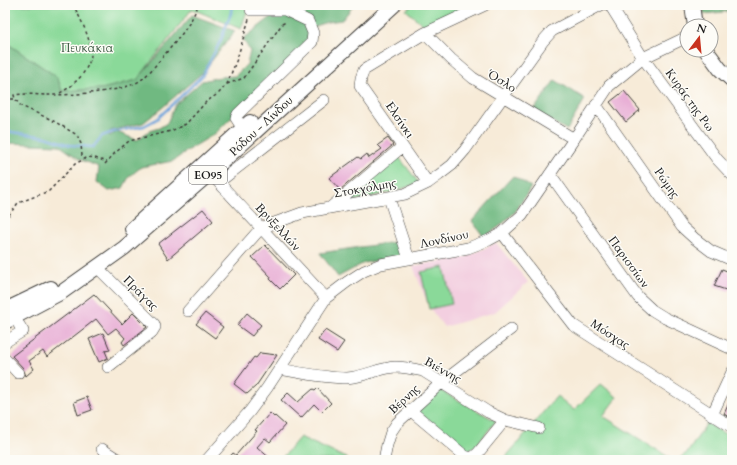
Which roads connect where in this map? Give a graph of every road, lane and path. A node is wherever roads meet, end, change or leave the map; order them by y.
1 (73, 5) edge
2 (198, 5) edge
3 (232, 5) edge
4 (379, 5) edge
5 (394, 5) edge
6 (485, 5) edge
7 (602, 5) edge
8 (610, 5) edge
9 (692, 5) edge
10 (700, 5) edge
11 (239, 6) dead end
12 (251, 10) joint
13 (299, 16) junction
14 (694, 18) edge
15 (702, 18) edge
16 (425, 33) junction
17 (679, 42) edge
18 (643, 58) junction
19 (712, 58) edge
20 (719, 58) edge
21 (732, 71) edge
22 (732, 80) edge
23 (227, 84) junction
24 (59, 94) junction
25 (504, 97) junction
26 (5, 99) edge
27 (15, 99) junction
28 (324, 100) dead end
29 (596, 105) junction
30 (243, 129) junction
31 (574, 139) junction
32 (402, 147) junction
33 (82, 156) dead end
34 (550, 174) junction
35 (732, 175) edge
36 (214, 177) junction
37 (428, 183) junction
38 (388, 198) junction
39 (331, 207) junction
40 (5, 220) edge
41 (261, 228) junction
42 (502, 233) junction
43 (409, 259) junction
44 (732, 260) edge
45 (98, 268) junction
46 (326, 298) junction
47 (188, 311) dead end
48 (8, 316) edge
49 (511, 329) dead end
50 (5, 342) edge
51 (732, 349) edge
52 (5, 359) edge
53 (108, 367) dead end
54 (280, 369) junction
55 (732, 372) edge
56 (18, 373) dead end
57 (441, 383) junction
58 (410, 410) junction
59 (712, 415) junction
60 (505, 420) junction
61 (732, 427) edge
62 (539, 428) dead end
63 (102, 449) dead end
64 (119, 460) edge
65 (208, 460) edge
66 (384, 460) edge

1 - 24 path
2 - 24 path
3 - 11 path
4 - 30 main road, Ρόδου - Λίνδου / ΕΟ95
5 - 36 main road, Ρόδου - Λίνδου / ΕΟ95
6 - 16 street
7 - 25 street, Στοκχόλμης
8 - 18 street, Κυράς της Ρω
9 - 14 main road
10 - 15 main road
12 - 13 street
12 - 23 path
13 - 23 path
13 - 30 street
16 - 25 street, Όσλο
16 - 32 street, Ελσίνκι
17 - 18 street, Λονδίνου
18 - 29 street, Λονδίνου
18 - 35 street, Κυράς της Ρω
19 - 22 main road
20 - 21 main road
23 - 40 path
24 - 27 path
25 - 31 street, Όσλο
25 - 37 street, Στοκχόλμης
26 - 27 path
27 - 33 path
28 - 36 street
29 - 31 street, Λονδίνου
29 - 44 street, Ρώμης
30 - 48 main road, Ρόδου - Λίνδου / ΕΟ95
31 - 34 street, Λονδίνου
32 - 37 street, Ελσίνκι
32 - 39 street
34 - 42 street, Λονδίνου
34 - 51 street, Παρισσίων
36 - 41 street, Βρυξελλών
36 - 45 main road, Ρόδου - Λίνδου / ΕΟ95
37 - 38 street, Στοκχόλμης
38 - 39 street, Στοκχόλμης
38 - 43 street
39 - 41 street, Στοκχόλμης
41 - 46 street, Βρυξελλών
41 - 47 street, Στοκχόλμης
42 - 43 street, Λονδίνου
42 - 59 street, Μόσχας
43 - 46 street, Λονδίνου
45 - 48 main road, Ρόδου - Λίνδου / ΕΟ95
45 - 53 street, Πράγας
46 - 54 street, Λονδίνου
48 - 50 street
49 - 57 street, Βέρνης
52 - 56 street
54 - 57 street, Βιέννης
54 - 65 street, Λονδίνου
55 - 59 street
57 - 58 street, Βέρνης
57 - 60 street, Βιέννης
58 - 60 street
58 - 66 street, Βέρνης
59 - 61 street, Μόσχας
60 - 62 street, Βιέννης
63 - 64 street

